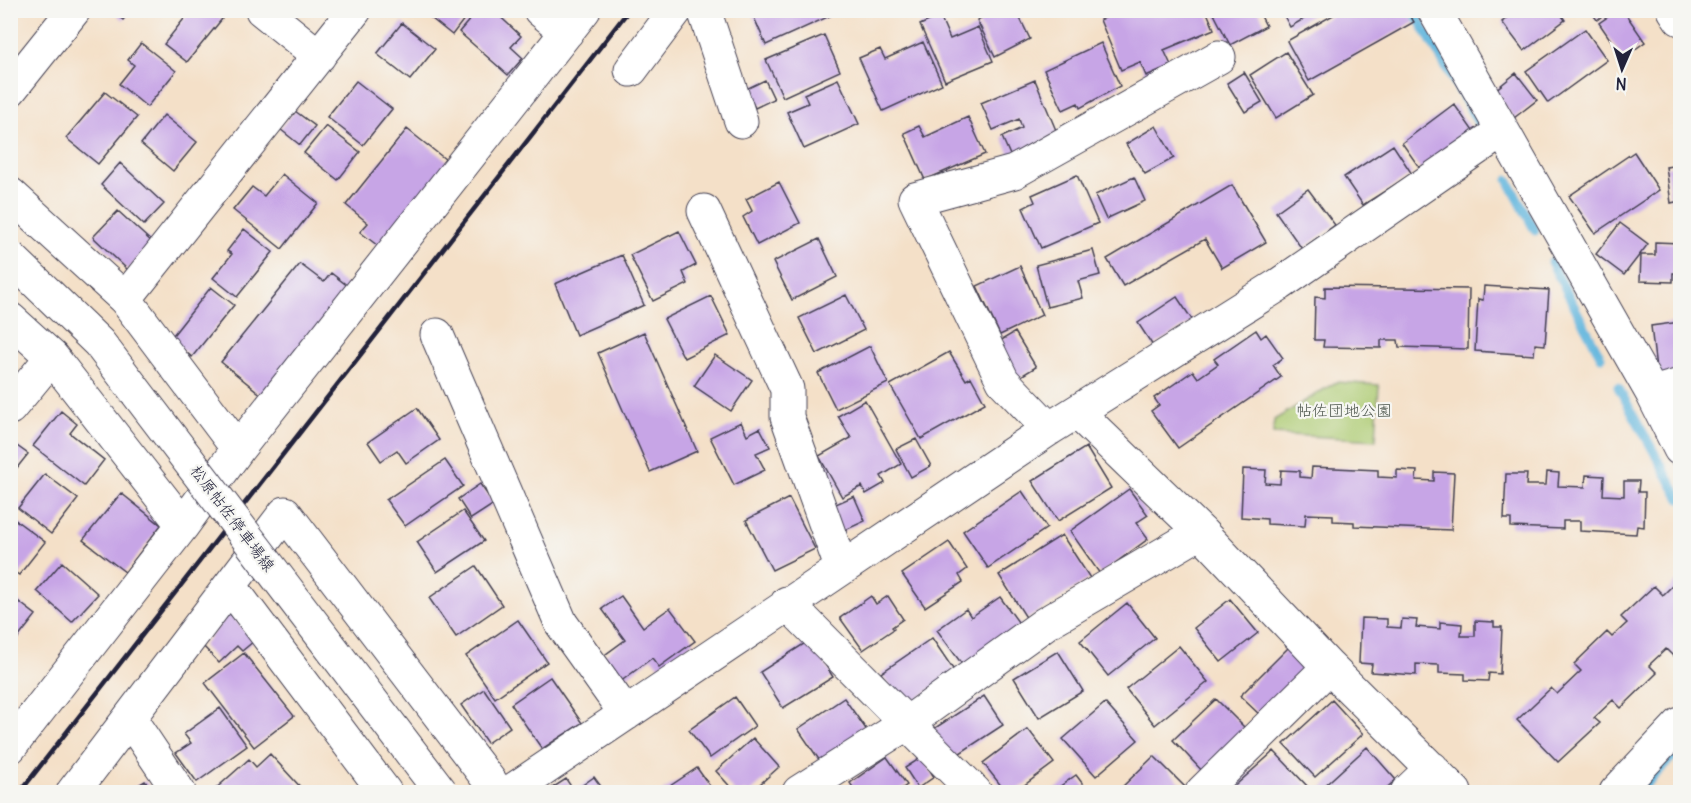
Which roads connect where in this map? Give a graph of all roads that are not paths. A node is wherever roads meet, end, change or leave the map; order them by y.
1 (74, 10) edge
2 (261, 10) edge
3 (355, 10) edge
4 (540, 10) edge
5 (676, 10) edge
6 (704, 10) edge
7 (1434, 10) edge
8 (1674, 10) edge
9 (1680, 19) edge
10 (576, 21) edge
11 (319, 56) junction
12 (1220, 57) dead end
13 (631, 70) dead end
14 (10, 90) edge
15 (741, 121) dead end
16 (1502, 131) junction
17 (10, 194) edge
18 (704, 211) dead end
19 (10, 257) edge
20 (125, 299) junction
21 (10, 319) edge
22 (437, 335) dead end
23 (52, 357) junction
24 (1666, 389) edge
25 (10, 408) edge
26 (1077, 412) junction
27 (1049, 429) junction
28 (238, 449) junction
29 (1680, 449) edge
30 (183, 525) junction
31 (1201, 532) junction
32 (841, 567) junction
33 (230, 586) junction
34 (788, 603) junction
35 (1329, 667) junction
36 (626, 714) junction
37 (130, 719) junction
38 (906, 724) junction
39 (1680, 724) edge
40 (10, 747) edge
41 (1432, 768) junction
42 (73, 792) edge
43 (179, 792) edge
44 (385, 792) edge
45 (441, 792) edge
46 (498, 792) edge
47 (510, 792) edge
48 (799, 792) edge
49 (975, 792) edge
50 (1202, 792) edge
51 (1407, 792) edge
52 (1455, 792) edge
53 (1616, 792) edge

1 - 14 street
2 - 11 street
3 - 11 street
4 - 10 street
5 - 13 street
6 - 15 street
7 - 16 street
8 - 9 street
10 - 28 street
11 - 20 street
12 - 27 street
16 - 24 street
16 - 26 street
17 - 20 street
18 - 32 street
19 - 45 street, 松原帖佐停車場線, bridge
20 - 28 street
21 - 23 street
22 - 36 street
23 - 25 street
23 - 30 street
24 - 29 street
26 - 27 street
26 - 31 street
27 - 32 street
28 - 30 street
30 - 40 street
31 - 35 street
31 - 38 street
32 - 34 street
33 - 37 street
33 - 44 street
33 - 46 street
34 - 36 street
34 - 38 street
35 - 41 street
35 - 50 street
36 - 47 street
37 - 42 street
37 - 43 street
38 - 48 street
38 - 49 street
39 - 53 street
41 - 51 street
41 - 52 street

